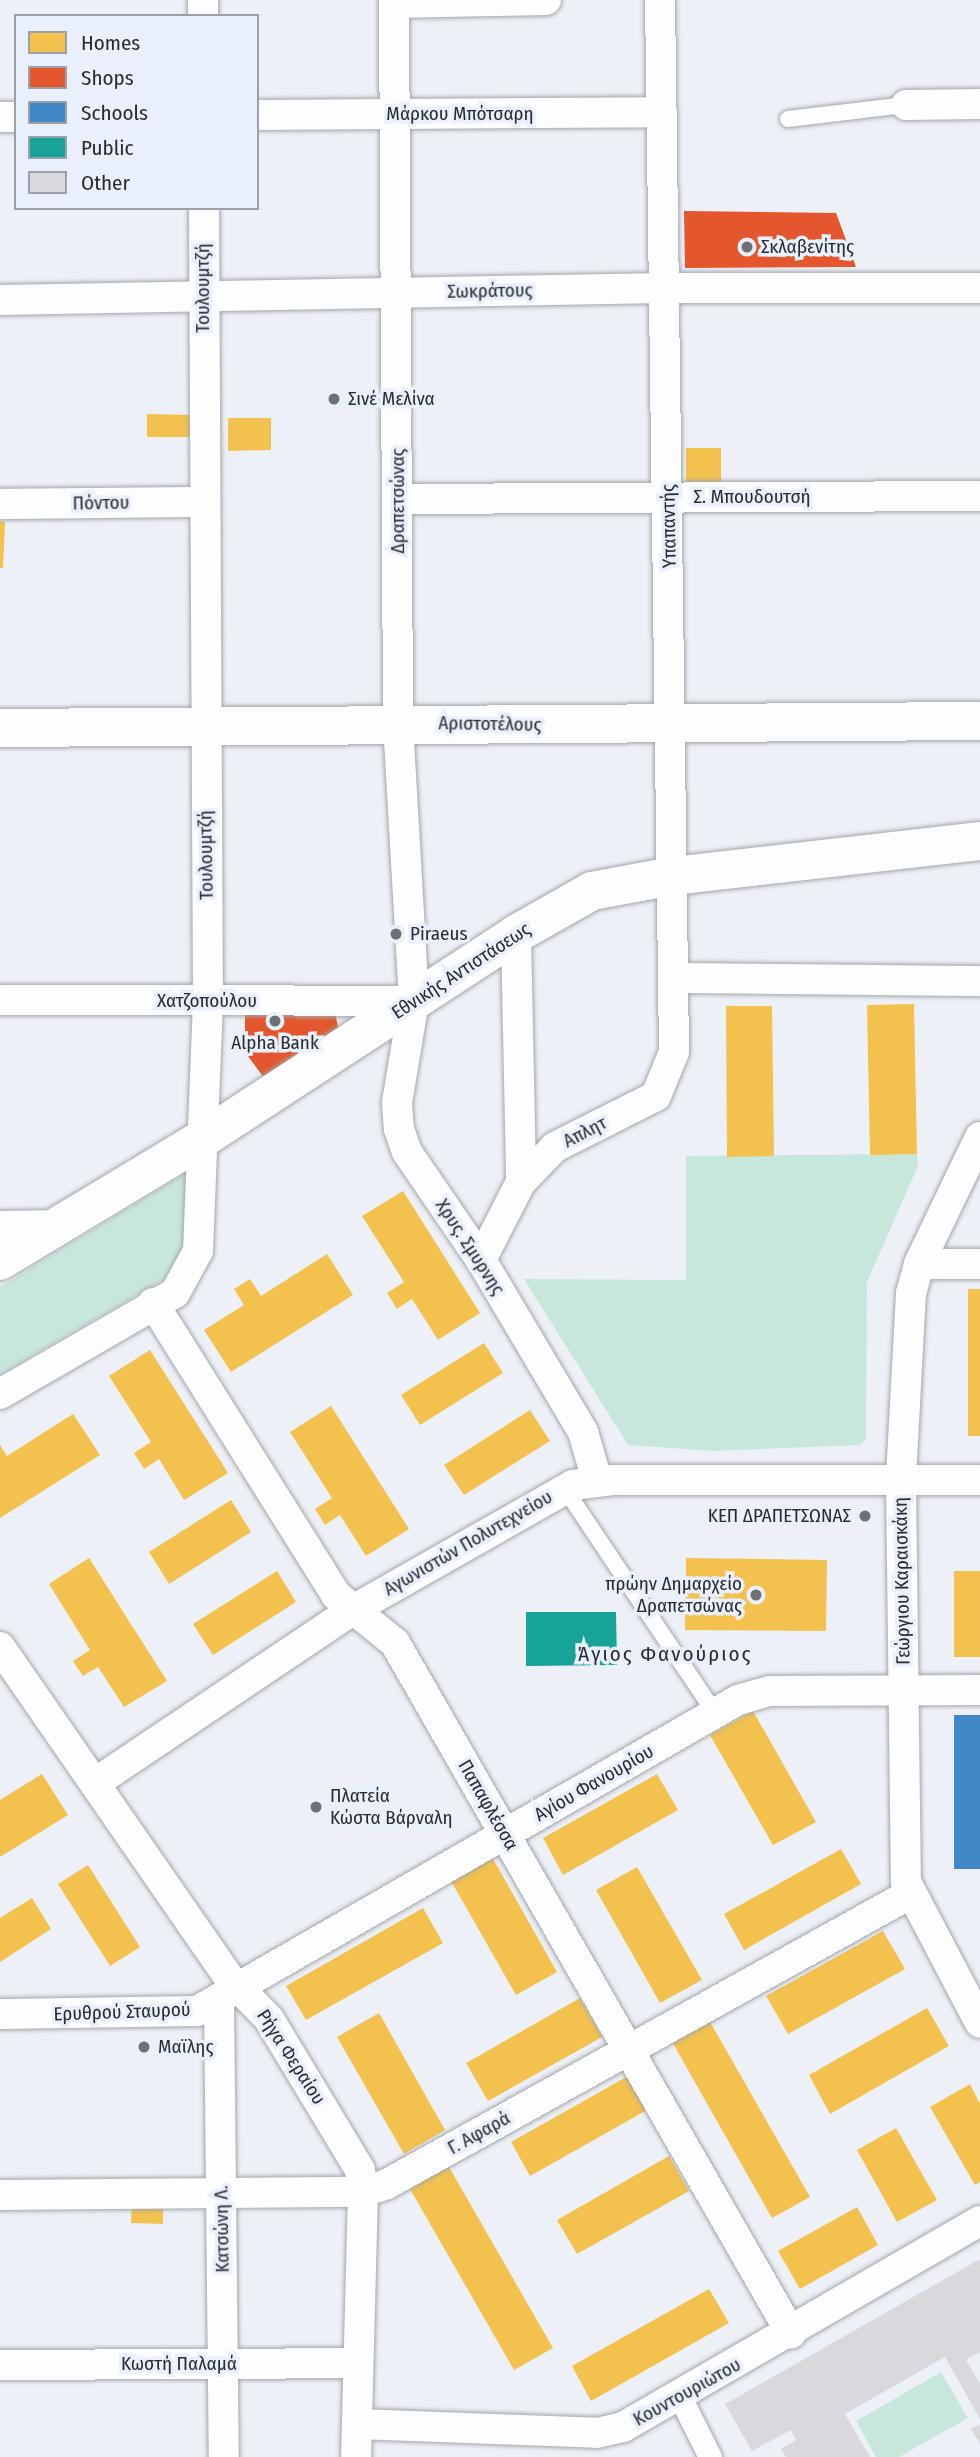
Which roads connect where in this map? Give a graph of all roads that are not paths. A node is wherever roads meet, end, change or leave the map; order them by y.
1 (546, 0) edge
2 (660, 0) edge
3 (394, 2) edge
4 (980, 104) edge
5 (906, 106) joint
6 (662, 112) junction
7 (393, 114) junction
8 (259, 115) edge
9 (788, 119) dead end
10 (204, 210) edge
11 (666, 288) junction
12 (980, 288) edge
13 (397, 293) junction
14 (203, 295) junction
15 (0, 300) edge
16 (980, 496) edge
17 (668, 498) junction
18 (399, 499) junction
19 (202, 502) junction
20 (0, 504) edge
21 (980, 720) edge
22 (398, 723) junction
23 (205, 724) junction
24 (672, 726) junction
25 (0, 728) edge
26 (980, 841) edge
27 (673, 876) junction
28 (516, 934) junction
29 (675, 978) junction
30 (980, 981) edge
31 (0, 1000) edge
32 (208, 1001) junction
33 (414, 1001) junction
34 (674, 1052) joint
35 (980, 1137) edge
36 (202, 1139) junction
37 (521, 1182) junction
38 (58, 1225) junction
39 (0, 1226) edge
40 (481, 1260) junction
41 (0, 1261) edge
42 (919, 1264) junction
43 (980, 1264) edge
44 (153, 1303) junction
45 (0, 1394) edge
46 (901, 1479) junction
47 (980, 1479) edge
48 (597, 1480) junction
49 (565, 1489) junction
50 (351, 1611) junction
51 (0, 1647) edge
52 (903, 1690) junction
53 (980, 1690) edge
54 (715, 1713) junction
55 (95, 1783) junction
56 (506, 1835) junction
57 (910, 1894) junction
58 (229, 1995) junction
59 (0, 2014) edge
60 (980, 2023) edge
61 (627, 2049) junction
62 (363, 2192) junction
63 (222, 2193) junction
64 (0, 2195) edge
65 (980, 2221) edge
66 (790, 2333) junction
67 (357, 2363) junction
68 (224, 2364) junction
69 (0, 2365) edge
70 (680, 2397) junction
71 (357, 2424) junction
72 (224, 2457) edge
73 (356, 2457) edge
74 (710, 2457) edge

1 - 3 street
2 - 6 street, Υπαπαντής
3 - 7 street, Δραπετσώνας
4 - 5 street
5 - 9 lane
6 - 7 street, Μάρκου Μπότσαρη
6 - 11 street, Υπαπαντής
7 - 8 street, Μάρκου Μπότσαρη
7 - 13 street, Δραπετσώνας
10 - 14 street, Τουλουμτζή
11 - 12 street, Σωκράτους
11 - 13 street, Σωκράτους
11 - 17 street, Υπαπαντής
13 - 14 street, Σωκράτους
13 - 18 street, Δραπετσώνας
14 - 15 street, Σωκράτους
14 - 19 street, Τουλουμτζή
16 - 17 street, Σ. Μπουδουτσή
17 - 18 street, Σ. Μπουδουτσή
17 - 24 street, Υπαπαντής
18 - 22 street, Δραπετσώνας
19 - 20 street, Πόντου
19 - 23 street, Τουλουμτζή
21 - 24 street, Αριστοτέλους
22 - 23 street, Αριστοτέλους
22 - 24 street, Αριστοτέλους
22 - 33 street, Δραπετσώνας
23 - 25 street, Αριστοτέλους
23 - 32 street, Τουλουμτζή
24 - 27 street, Υπαπαντής
26 - 27 street, Εθνικής Αντιστάσεως
27 - 28 street, Εθνικής Αντιστάσεως
27 - 29 street, Υπαπαντής
28 - 33 street, Εθνικής Αντιστάσεως
28 - 37 street
29 - 30 street
29 - 34 street, Υπαπαντής
31 - 32 street, Χατζοπούλου
32 - 33 street, Χατζοπούλου
32 - 36 street, Τουλουμτζή
33 - 36 street, Εθνικής Αντιστάσεως
33 - 40 street, Χρυς. Σμυρνης
34 - 37 street, Απλητ
35 - 42 street, Γεώργιου Καραισκάκη
36 - 38 street, Εθνικής Αντιστάσεως
36 - 44 street, Τουλουμτζή
37 - 40 street, Απλητ
38 - 39 street
38 - 41 street, Εθνικής Αντιστάσεως
40 - 48 street, Χρυς. Σμυρνης
42 - 43 street
42 - 46 street, Γεώργιου Καραισκάκη
44 - 45 street, Τουλουμτζή
44 - 50 street, Παπαφλέσσα
46 - 47 street, Αγωνιστών Πολυτεχνείου
46 - 48 street, Αγωνιστών Πολυτεχνείου
46 - 52 street, Γεώργιου Καραισκάκη
48 - 49 street, Αγωνιστών Πολυτεχνείου
49 - 50 street, Αγωνιστών Πολυτεχνείου
49 - 54 lane
50 - 55 street, Αγωνιστών Πολυτεχνείου
50 - 56 street, Παπαφλέσσα
51 - 55 street, Ρήγα Φεραίου
52 - 53 street, Αγίου Φανουρίου
52 - 54 street, Αγίου Φανουρίου
52 - 57 street, Γεώργιου Καραισκάκη
54 - 56 street, Αγίου Φανουρίου
55 - 58 street, Ρήγα Φεραίου
56 - 58 street, Αγίου Φανουρίου
56 - 61 street, Παπαφλέσσα
57 - 60 street, Γεώργιου Καραισκάκη
57 - 61 street, Γ. Αφαρά
58 - 59 street, Ερυθρού Σταυρού
58 - 62 street, Ρήγα Φεραίου
58 - 63 street, Κατσώνη Λ.
61 - 62 street, Γ. Αφαρά
61 - 66 street, Παπαφλέσσα
62 - 63 street, Γ. Αφαρά
62 - 67 street, Ρήγα Φεραίου
63 - 64 street, Γ. Αφαρά
63 - 68 street, Κατσώνη Λ.
65 - 66 street, Κουντουριώτου
66 - 70 street, Κουντουριώτου
67 - 68 street, Κωστή Παλαμά
67 - 71 street, Ρήγα Φεραίου
68 - 69 street, Κωστή Παλαμά
68 - 72 street, Κατσώνη Λ.
70 - 71 street, Κουντουριώτου
70 - 74 street
71 - 73 street, Ρήγα Φεραίου

